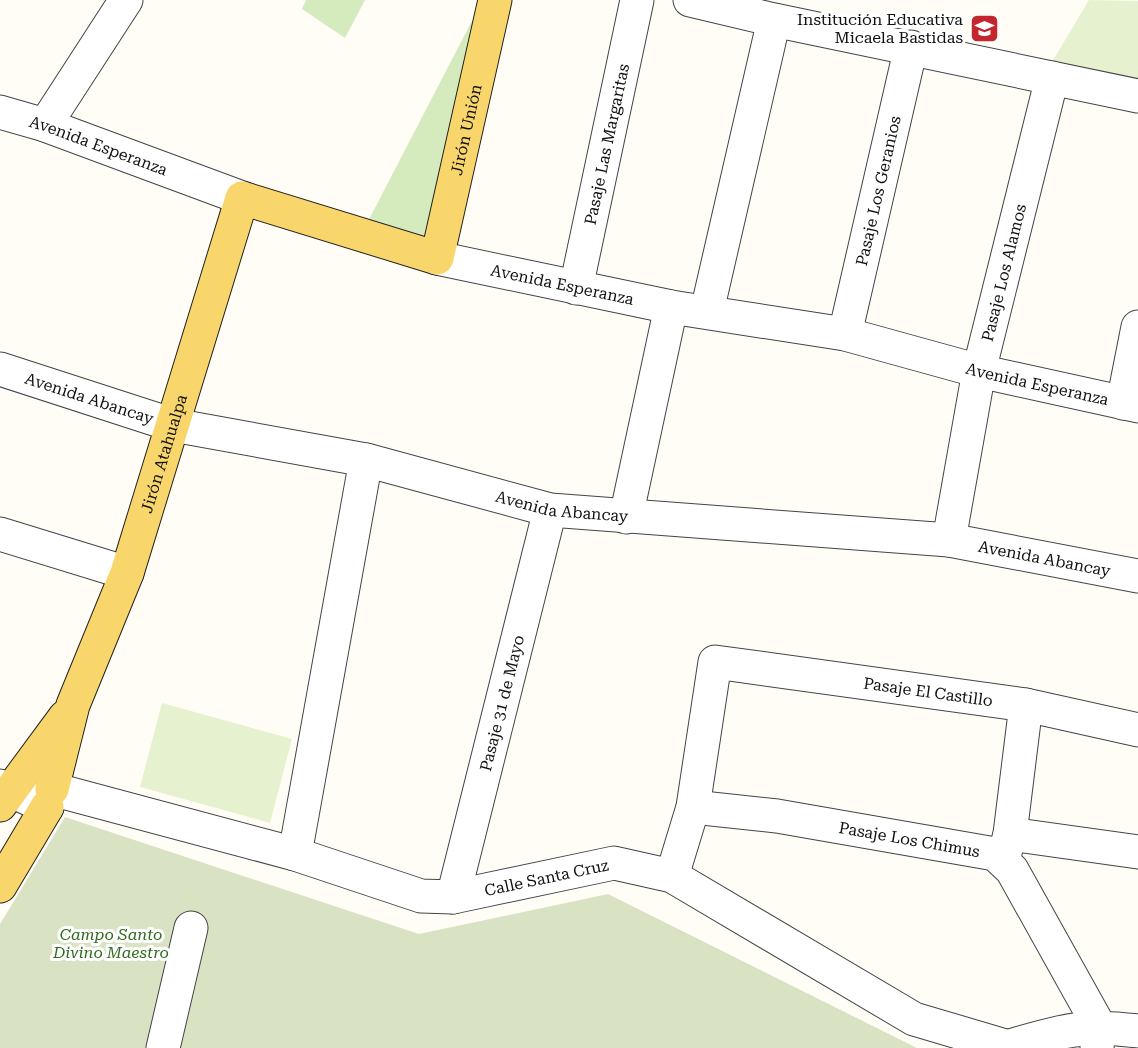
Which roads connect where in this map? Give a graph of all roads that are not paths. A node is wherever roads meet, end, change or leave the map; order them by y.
1 (126, 0) edge
2 (495, 0) edge
3 (637, 0) edge
4 (690, 0) edge
5 (774, 20) junction
6 (911, 47) junction
7 (1052, 78) junction
8 (1138, 96) edge
9 (0, 112) edge
10 (45, 125) junction
11 (242, 198) junction
12 (437, 258) junction
13 (576, 288) junction
14 (671, 307) junction
15 (707, 311) junction
16 (1138, 327) edge
17 (844, 334) junction
18 (0, 369) edge
19 (979, 371) junction
20 (1130, 404) edge
21 (174, 424) junction
22 (366, 460) junction
23 (550, 510) junction
24 (626, 517) junction
25 (0, 534) edge
26 (949, 540) junction
27 (127, 573) junction
28 (1138, 576) edge
29 (73, 705) junction
30 (1026, 705) junction
31 (1138, 730) edge
32 (3, 793) edge
33 (50, 798) junction
34 (693, 807) junction
35 (1007, 847) junction
36 (1138, 852) edge
37 (296, 854) junction
38 (672, 876) junction
39 (0, 886) edge
40 (453, 897) junction
41 (191, 928) dead end
42 (1138, 1031) edge
43 (1098, 1037) edge
44 (1011, 1047) edge
45 (163, 1048) edge

1 - 10 street
2 - 12 main road, Jirón Unión
3 - 13 street, Pasaje Las Margaritas
4 - 5 street
5 - 6 street
5 - 15 street
6 - 7 street
6 - 17 street, Pasaje Los Geranios
7 - 8 street
7 - 19 street, Pasaje Los Alamos
9 - 10 street, Avenida Esperanza
10 - 11 street, Avenida Esperanza
11 - 12 main road, Avenida Esperanza
11 - 21 main road, Jirón Atahualpa
12 - 13 street, Avenida Esperanza
13 - 14 street, Avenida Esperanza
14 - 15 street, Avenida Esperanza
14 - 24 street
15 - 17 street, Avenida Esperanza
16 - 20 street
17 - 19 street, Avenida Esperanza
18 - 21 street, Avenida Abancay
19 - 20 street, Avenida Esperanza
19 - 26 street, Pasaje Los Alamos
21 - 22 street, Avenida Abancay
21 - 27 main road, Jirón Atahualpa
22 - 23 street, Avenida Abancay
22 - 37 street
23 - 24 street, Avenida Abancay
23 - 40 street, Pasaje 31 de Mayo
24 - 26 street, Avenida Abancay
25 - 27 street
26 - 28 street, Avenida Abancay
27 - 29 main road, Jirón Atahualpa
29 - 32 main road, Jirón Atahualpa
29 - 33 main road, Jirón Atahualpa
30 - 31 street, Pasaje El Castillo
30 - 34 street, Pasaje El Castillo
30 - 35 street
32 - 33 street, Calle Santa Cruz
33 - 37 street, Calle Santa Cruz
33 - 39 main road, Jirón Atahualpa
34 - 35 street, Pasaje Los Chimus
34 - 38 street
35 - 36 street, Pasaje Los Chimus
35 - 43 street
37 - 40 street, Calle Santa Cruz
38 - 40 street, Calle Santa Cruz
38 - 44 street, Calle Santa Cruz
41 - 45 street
42 - 43 street
43 - 44 street

